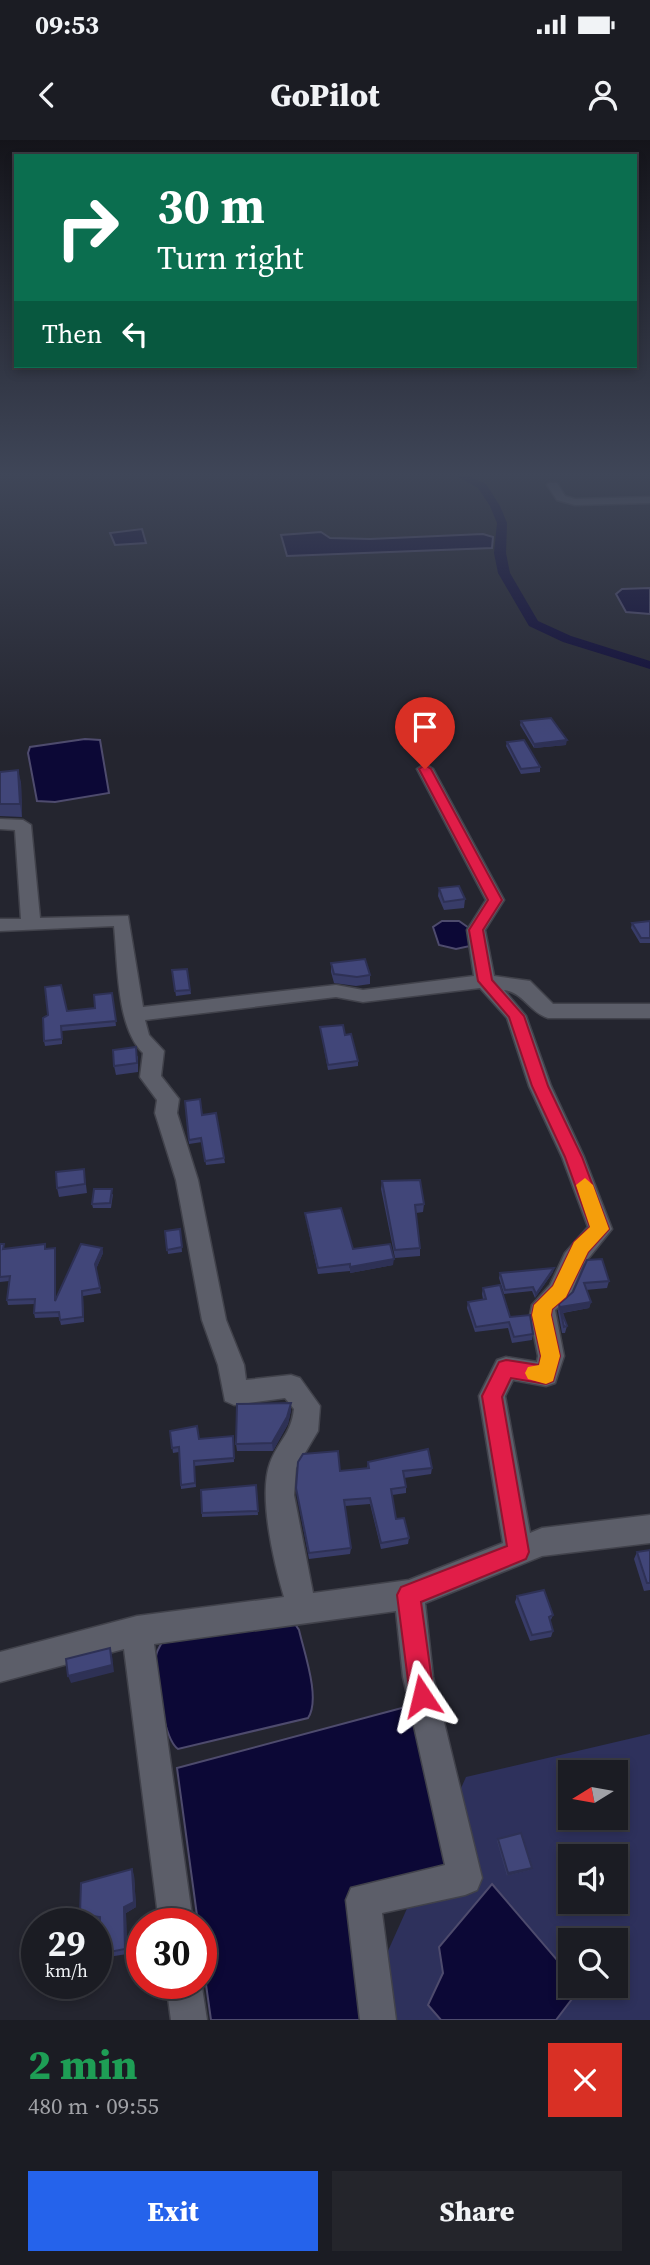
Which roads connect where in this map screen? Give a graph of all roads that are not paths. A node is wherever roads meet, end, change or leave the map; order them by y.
1 (425, 769) dead end
2 (0, 824) edge
3 (31, 924) junction
4 (0, 925) edge
5 (485, 981) junction
6 (650, 1010) edge
7 (134, 1015) junction
8 (650, 1529) edge
9 (519, 1552) junction
10 (409, 1595) junction
11 (303, 1609) junction
12 (137, 1631) junction
13 (0, 1667) edge
14 (174, 1908) edge
15 (186, 1999) edge
16 (189, 2020) edge
17 (378, 2020) edge

1 - 5 street
2 - 3 street
3 - 4 street
3 - 7 street
5 - 6 street
5 - 7 street
5 - 9 street
7 - 11 street
8 - 9 street
9 - 10 street
10 - 11 street
10 - 17 street
11 - 12 street
12 - 13 street
12 - 14 street
15 - 16 street

